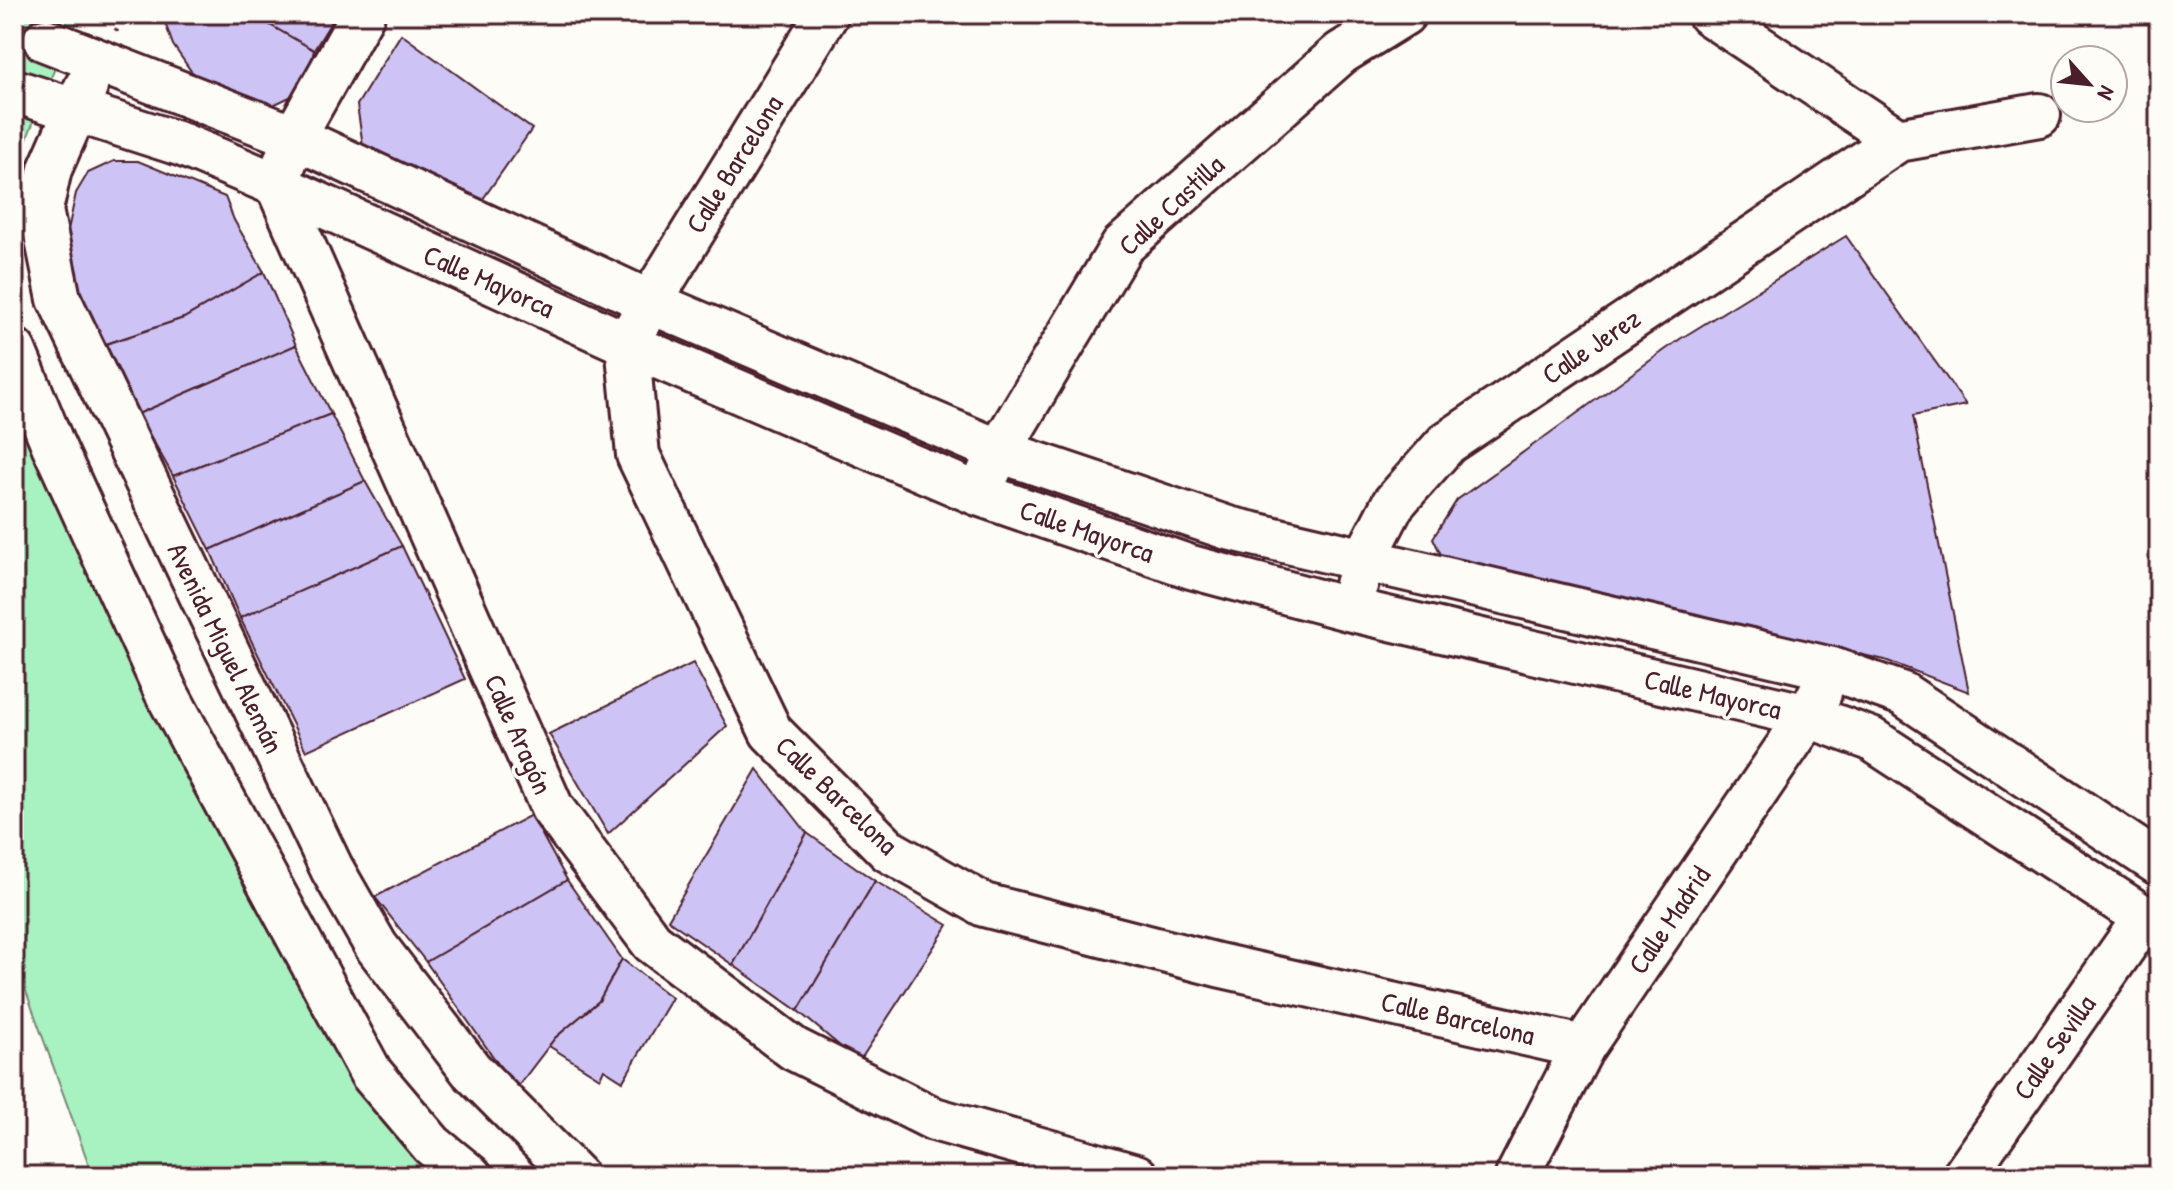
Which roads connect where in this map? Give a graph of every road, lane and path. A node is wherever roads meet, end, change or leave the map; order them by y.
1 (363, 14) edge
2 (827, 14) edge
3 (1404, 14) edge
4 (1709, 14) edge
5 (51, 27) edge
6 (99, 61) junction
7 (16, 97) edge
8 (75, 110) junction
9 (2039, 115) dead end
10 (294, 137) junction
11 (1898, 140) junction
12 (277, 185) junction
13 (650, 302) junction
14 (627, 344) junction
15 (14, 350) edge
16 (999, 451) junction
17 (978, 494) junction
18 (1364, 560) junction
19 (1348, 609) junction
20 (1832, 669) junction
21 (1808, 716) junction
22 (2159, 864) edge
23 (2152, 922) edge
24 (1583, 1047) junction
25 (470, 1176) edge
26 (576, 1176) edge
27 (1136, 1176) edge
28 (1517, 1176) edge
29 (1964, 1176) edge

1 - 10 street
2 - 13 street, Calle Barcelona
3 - 16 street, Calle Castilla
4 - 11 street
5 - 6 street, Calle Mayorca
5 - 7 street
6 - 8 street, Avenida Miguel Alemán
6 - 10 street, Calle Mayorca
7 - 8 street, Calle Mayorca
8 - 12 street, Calle Mayorca
8 - 26 street, Avenida Miguel Alemán
9 - 11 street
10 - 12 street
10 - 13 street, Calle Mayorca
11 - 18 street, Calle Jerez
12 - 14 street, Calle Mayorca
12 - 27 street, Calle Aragón
13 - 14 street, Calle Barcelona
13 - 16 street, Calle Mayorca
14 - 17 street, Calle Mayorca
14 - 24 street, Calle Barcelona
15 - 25 street
16 - 17 street, Calle Castilla
16 - 18 street, Calle Mayorca
17 - 19 street, Calle Mayorca
18 - 19 street, Calle Jerez
18 - 20 street, Calle Mayorca
19 - 21 street, Calle Mayorca
20 - 21 street, Calle Madrid
20 - 22 street, Calle Mayorca
21 - 23 street, Calle Mayorca
21 - 24 street, Calle Madrid
23 - 29 street, Calle Sevilla
24 - 28 street, Calle Madrid

